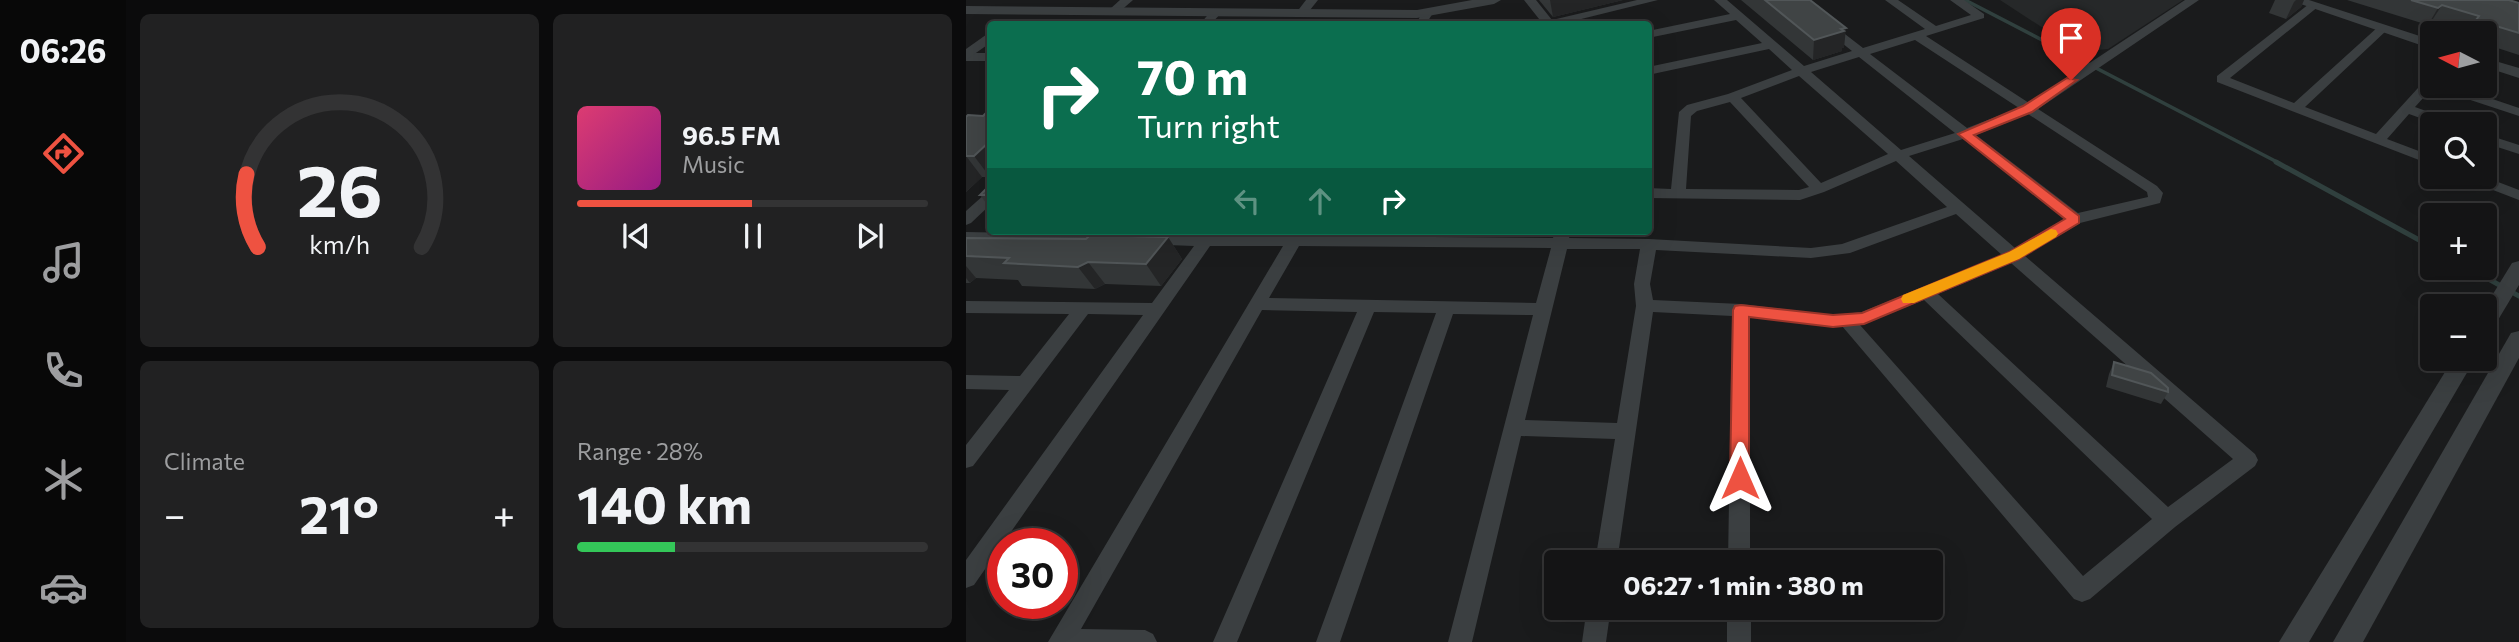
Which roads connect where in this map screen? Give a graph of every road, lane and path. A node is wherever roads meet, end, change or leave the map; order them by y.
1 (1037, 0) edge
2 (1127, 0) edge
3 (1312, 0) edge
4 (1494, 0) edge
5 (1530, 0) edge
6 (1652, 0) edge
7 (1720, 0) edge
8 (1794, 0) edge
9 (1891, 0) edge
10 (1956, 0) edge
11 (2193, 0) edge
12 (2296, 0) edge
13 (2318, 2) edge
14 (1021, 7) edge
15 (966, 10) edge
16 (1114, 11) junction
17 (1216, 12) junction
18 (1302, 13) junction
19 (1739, 16) junction
20 (1424, 19) edge
21 (1000, 21) edge
22 (1008, 21) edge
23 (1208, 21) edge
24 (1547, 21) edge
25 (1562, 21) edge
26 (2383, 28) junction
27 (1934, 30) junction
28 (987, 32) edge
29 (2420, 33) edge
30 (1652, 34) edge
31 (1917, 36) junction
32 (987, 38) edge
33 (2420, 41) edge
34 (1772, 45) junction
35 (968, 51) edge
36 (1861, 53) junction
37 (987, 56) edge
38 (2497, 58) edge
39 (2519, 65) edge
40 (2497, 66) edge
41 (1652, 70) edge
42 (1801, 71) junction
43 (2519, 73) edge
44 (2420, 96) edge
45 (1733, 97) junction
46 (2478, 98) edge
47 (2297, 107) junction
48 (2028, 109) junction
49 (2407, 109) junction
50 (2519, 112) edge
51 (2420, 114) edge
52 (1965, 134) junction
53 (2378, 140) junction
54 (2497, 142) edge
55 (2519, 150) edge
56 (1898, 155) junction
57 (2420, 156) edge
58 (2497, 187) edge
59 (1819, 189) junction
60 (1652, 193) edge
61 (1678, 194) junction
62 (2519, 195) edge
63 (987, 200) edge
64 (1959, 208) junction
65 (966, 219) edge
66 (2074, 219) junction
67 (1209, 236) edge
68 (966, 237) edge
69 (1297, 237) edge
70 (1562, 237) edge
71 (1099, 239) edge
72 (1125, 240) edge
73 (1649, 244) junction
74 (2014, 256) junction
75 (2518, 270) edge
76 (1926, 292) junction
77 (1258, 304) junction
78 (2497, 304) edge
79 (1368, 306) junction
80 (1645, 306) junction
81 (966, 307) edge
82 (1447, 307) junction
83 (1083, 308) junction
84 (1157, 309) junction
85 (1544, 309) junction
86 (1741, 310) junction
87 (1847, 321) junction
88 (2519, 339) edge
89 (2457, 371) edge
90 (966, 382) edge
91 (1024, 383) junction
92 (1514, 429) junction
93 (1626, 431) junction
94 (966, 460) edge
95 (2167, 520) junction
96 (1608, 550) edge
97 (1739, 550) edge
98 (966, 578) edge
99 (1597, 620) edge
100 (1739, 620) edge
101 (1060, 641) edge
102 (1145, 642) edge
103 (1226, 642) edge
104 (1328, 642) edge
105 (1460, 642) edge
106 (1594, 642) edge
107 (1739, 642) edge
108 (2293, 642) edge
109 (2347, 642) edge

1 - 14 street
2 - 16 street
3 - 18 street
4 - 20 street
5 - 24 street
6 - 25 street
7 - 19 street
8 - 36 street
9 - 27 street
10 - 27 street
11 - 48 street
12 - 13 street
13 - 26 street
13 - 29 street
13 - 47 street
14 - 15 street
14 - 16 street
14 - 21 street
14 - 22 street
16 - 17 street
17 - 18 street
17 - 23 street
18 - 20 street
19 - 30 street
19 - 34 street
26 - 33 street
26 - 47 street
27 - 31 street
28 - 35 street
31 - 36 street
31 - 48 street
32 - 35 street
34 - 41 street
34 - 42 street
35 - 37 street
36 - 42 street
36 - 52 street
38 - 39 street
40 - 43 street
42 - 45 street
42 - 56 street
44 - 49 street
45 - 59 street
45 - 61 street
46 - 50 street
47 - 53 street
48 - 52 street
48 - 66 street
49 - 51 street
49 - 53 street
52 - 56 street
52 - 66 street
53 - 57 street
54 - 55 street
56 - 59 street
56 - 64 street
58 - 62 street
59 - 61 street
60 - 61 street
63 - 65 street
64 - 73 street
64 - 74 street
66 - 74 street
67 - 69 street
67 - 72 street
67 - 84 street
68 - 71 street
69 - 70 street
69 - 77 street
70 - 73 street
70 - 85 street
73 - 80 street
74 - 76 street
74 - 95 street
75 - 78 street
76 - 87 street
76 - 95 street
77 - 79 street
77 - 101 street
79 - 82 street
79 - 103 street
80 - 86 street
80 - 93 street
81 - 83 street
82 - 85 street
82 - 104 street
83 - 84 street
83 - 91 street
84 - 98 street
85 - 92 street
86 - 87 street
86 - 97 street
87 - 95 street
88 - 109 street
89 - 108 street
90 - 91 street
91 - 94 street
92 - 93 street
92 - 105 street
93 - 96 street
99 - 106 street
100 - 107 street
101 - 102 street

